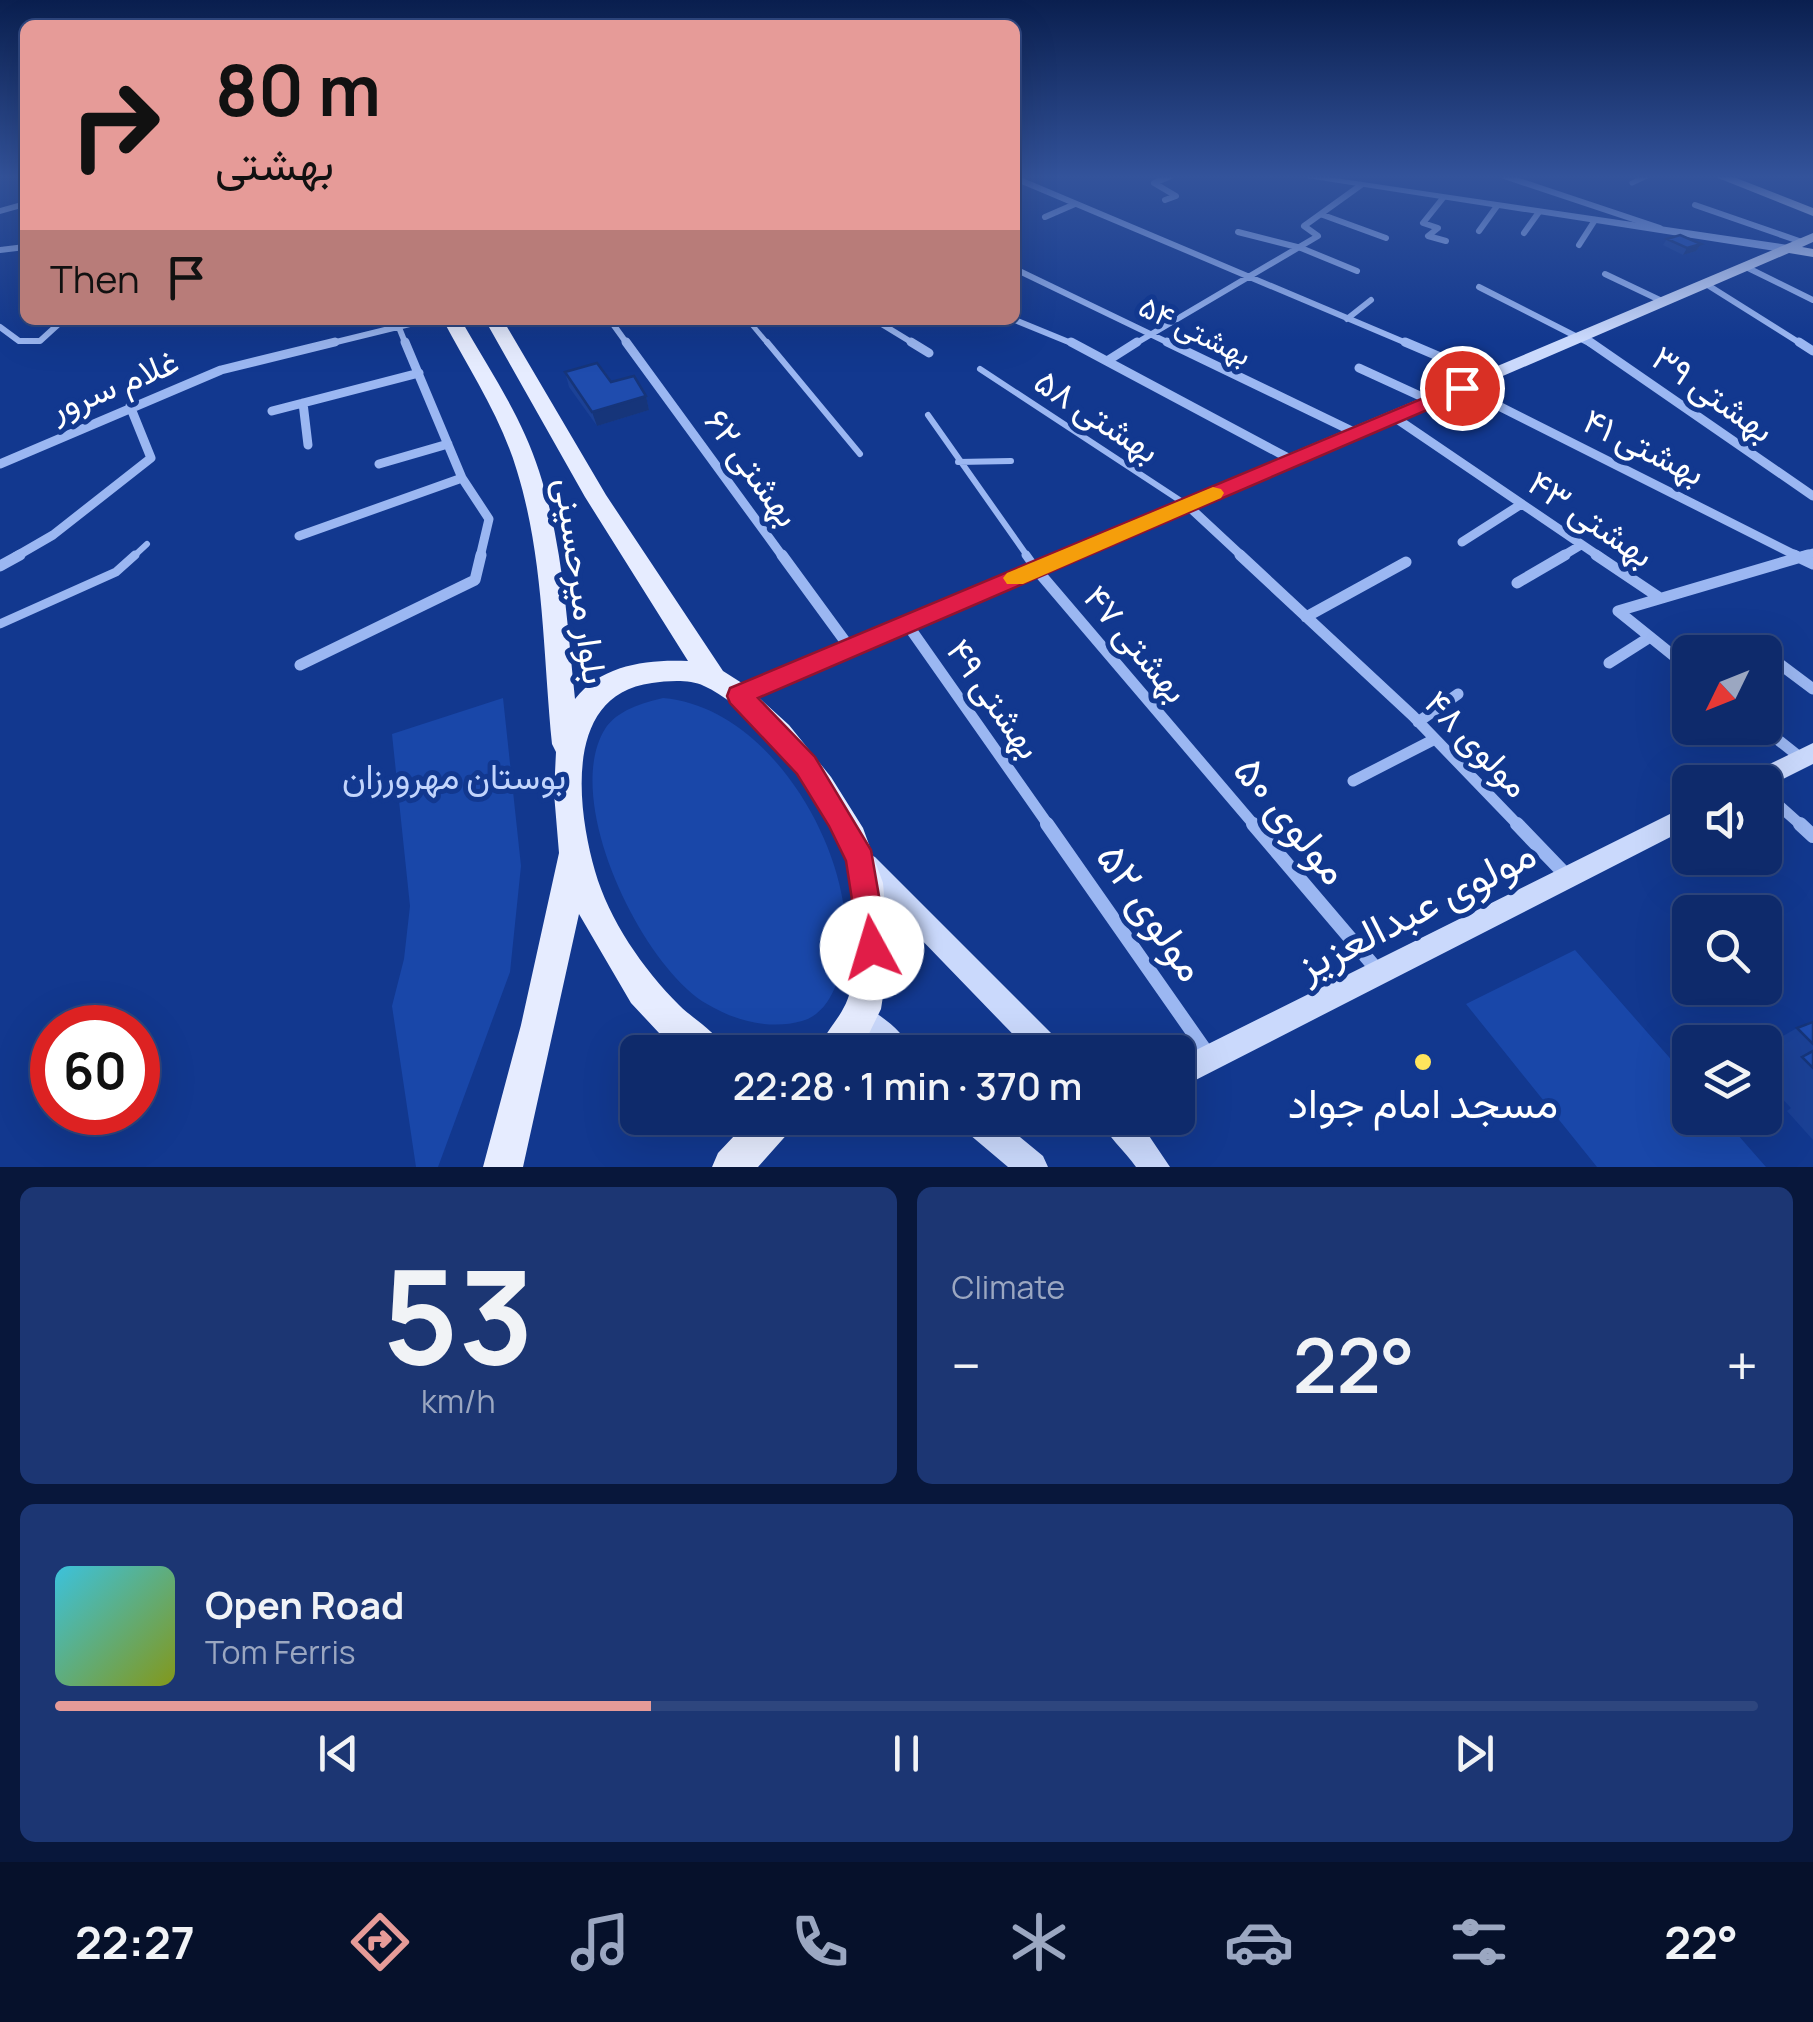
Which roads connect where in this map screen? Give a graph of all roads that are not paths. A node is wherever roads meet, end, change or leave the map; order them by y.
1 (1137, 230) edge
2 (1310, 230) edge
3 (1365, 230) edge
4 (1435, 230) edge
5 (1526, 230) edge
6 (1588, 230) edge
7 (1662, 230) edge
8 (1667, 230) edge
9 (1764, 230) edge
10 (1238, 232) dead end
11 (1672, 232) junction
12 (1524, 233) dead end
13 (1386, 238) dead end
14 (1446, 241) dead end
15 (1579, 245) dead end
16 (1804, 245) edge
17 (1301, 248) junction
18 (1746, 267) junction
19 (1020, 271) edge
20 (1357, 271) dead end
21 (1605, 274) dead end
22 (1245, 276) junction
23 (1706, 284) junction
24 (1479, 287) dead end
25 (1372, 300) dead end
26 (1813, 300) edge
27 (1664, 302) junction
28 (1347, 318) junction
29 (1020, 322) edge
30 (58, 325) edge
31 (391, 325) edge
32 (399, 325) edge
33 (455, 325) edge
34 (497, 325) edge
35 (614, 325) edge
36 (752, 325) edge
37 (884, 325) edge
38 (0, 327) edge
39 (1148, 334) junction
40 (1582, 337) junction
41 (1813, 351) edge
42 (929, 354) dead end
43 (1107, 361) junction
44 (1359, 368) dead end
45 (980, 369) dead end
46 (419, 374) junction
47 (1487, 377) junction
48 (1462, 388) junction
49 (1431, 401) junction
50 (303, 403) junction
51 (130, 406) junction
52 (272, 411) dead end
53 (928, 415) dead end
54 (1394, 417) junction
55 (1356, 433) junction
56 (448, 444) junction
57 (308, 445) dead end
58 (860, 454) dead end
59 (1292, 460) junction
60 (1011, 461) dead end
61 (958, 462) junction
62 (0, 464) edge
63 (379, 464) dead end
64 (462, 478) junction
65 (1813, 496) edge
66 (1187, 505) junction
67 (1520, 505) junction
68 (298, 536) dead end
69 (1462, 542) dead end
70 (147, 544) dead end
71 (1581, 545) junction
72 (1807, 554) edge
73 (1406, 562) dead end
74 (1813, 564) edge
75 (0, 566) edge
76 (1036, 569) junction
77 (1517, 583) dead end
78 (1660, 598) junction
79 (1306, 618) junction
80 (0, 624) edge
81 (907, 624) junction
82 (1650, 637) junction
83 (850, 648) junction
84 (1672, 655) edge
85 (1609, 663) dead end
86 (300, 665) dead end
87 (1782, 666) edge
88 (713, 678) junction
89 (1813, 689) edge
90 (1458, 694) dead end
91 (739, 696) junction
92 (1418, 722) junction
93 (1434, 740) junction
94 (1782, 740) edge
95 (567, 752) junction
96 (1194, 755) joint
97 (1808, 756) edge
98 (1782, 769) edge
99 (1354, 781) dead end
100 (1035, 806) joint
101 (1782, 808) edge
102 (1672, 825) edge
103 (1813, 836) edge
104 (574, 854) junction
105 (861, 860) junction
106 (1568, 877) junction
107 (1379, 972) junction
108 (861, 1019) junction
109 (686, 1035) edge
110 (849, 1035) edge
111 (879, 1035) edge
112 (1033, 1035) edge
113 (1211, 1058) junction
114 (1195, 1066) edge
115 (761, 1135) edge
116 (994, 1135) edge
117 (1132, 1135) edge
118 (503, 1167) edge
119 (732, 1167) edge
120 (1032, 1167) edge
121 (1154, 1167) edge

1 - 22 street
2 - 17 street
3 - 13 street
4 - 14 street
5 - 12 street
6 - 15 street
7 - 11 street
8 - 11 street
9 - 16 street
10 - 17 street
11 - 16 street
16 - 18 main road
17 - 20 street
17 - 22 street
18 - 23 main road
18 - 26 street
19 - 39 street, بهشتی ۵۴
21 - 27 street
22 - 28 street
22 - 39 street
23 - 27 main road
23 - 41 street
24 - 40 street, بهشتی ۳۹
25 - 28 street
27 - 40 main road
28 - 47 street
29 - 43 street
30 - 38 street
31 - 51 street, غلام سرور
32 - 46 street
33 - 95 main road, بلوار میرحسینی
34 - 88 main road, بلوار میرحسینی
35 - 83 street, بهشتی ۶۲
36 - 58 lane
37 - 42 street
39 - 43 street
39 - 55 street, بهشتی ۵۴
40 - 47 main road
40 - 65 street, بهشتی ۳۹
43 - 59 street
44 - 49 street
45 - 66 lane, بهشتی ۵۸
46 - 50 street
46 - 56 street
47 - 48 main road
48 - 49 main road
48 - 72 street, بهشتی ۴۱
49 - 54 main road
50 - 52 street
50 - 57 street
51 - 62 street, غلام سرور
51 - 75 street
53 - 61 lane
54 - 55 main road
54 - 67 street, بهشتی ۴۳
55 - 59 main road
56 - 63 street
56 - 64 street
59 - 66 main road
60 - 61 lane
61 - 76 lane
64 - 68 street
64 - 86 street
66 - 76 main road
66 - 79 street, مولوی ۴۸
67 - 69 street
67 - 71 street, بهشتی ۴۳
70 - 80 lane
71 - 77 street
71 - 78 street, بهشتی ۴۳
72 - 74 street, بهشتی ۴۱
72 - 78 street
73 - 79 street
76 - 81 main road
76 - 96 street, بهشتی ۴۷
78 - 82 street
79 - 92 street, مولوی ۴۸
81 - 83 main road
81 - 100 street, بهشتی ۴۹
82 - 84 street
82 - 85 street
83 - 91 main road
87 - 89 street
88 - 91 main road
88 - 95 main road
90 - 92 street
91 - 105 main road
92 - 93 street, مولوی ۴۸
93 - 99 street
93 - 106 street, مولوی ۴۸
94 - 97 street
95 - 104 main road, بلوار میرحسینی
96 - 107 street, مولوی ۵۰
97 - 98 main road
100 - 113 street, مولوی ۵۲
101 - 103 street
102 - 106 main road, مولوی عبدالعزیز
104 - 109 main road
104 - 118 main road
105 - 108 main road
105 - 112 main road
106 - 107 main road, مولوی عبدالعزیز
107 - 113 main road, مولوی عبدالعزیز
108 - 110 main road
108 - 111 main road
113 - 114 main road, مولوی عبدالعزیز
115 - 119 main road
116 - 120 main road
117 - 121 main road

